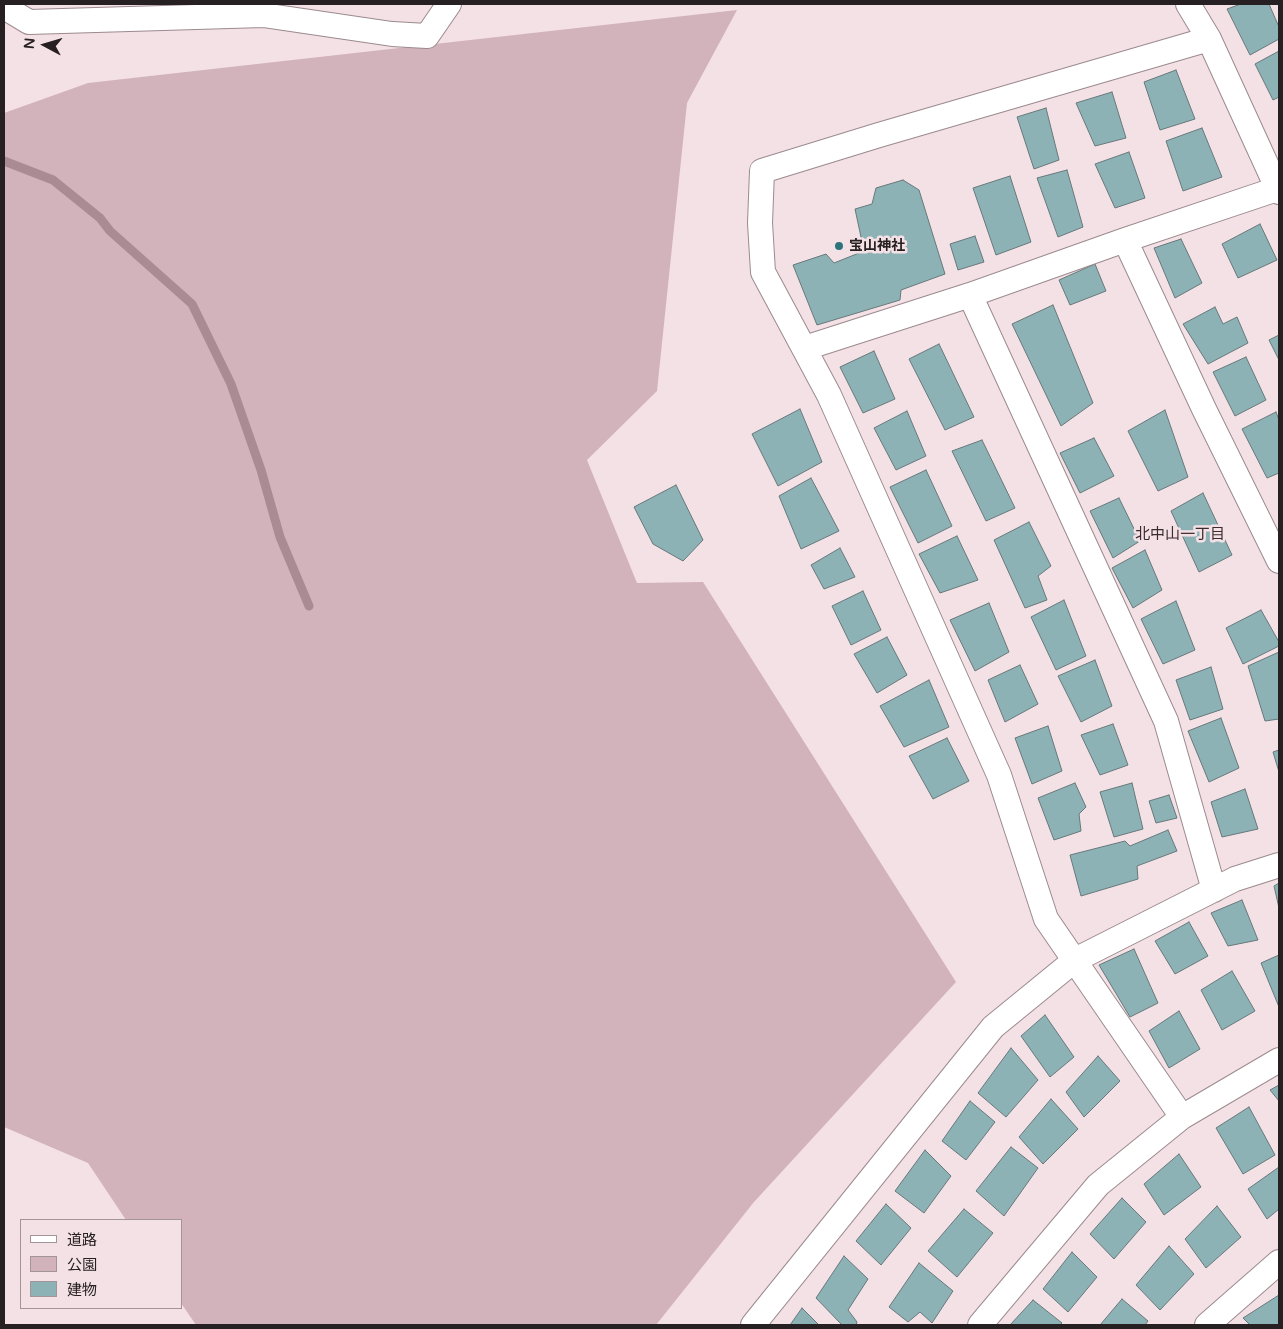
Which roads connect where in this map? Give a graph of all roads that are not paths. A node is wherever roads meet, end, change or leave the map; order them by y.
1 (449, 4) edge
2 (1189, 4) edge
3 (4, 7) edge
4 (1209, 39) junction
5 (1278, 191) edge
6 (1125, 240) junction
7 (970, 295) junction
8 (805, 348) junction
9 (1279, 562) edge
10 (1279, 865) edge
11 (1214, 890) junction
12 (1075, 960) junction
13 (1279, 1060) edge
14 (1182, 1117) junction
15 (1279, 1262) edge
16 (754, 1325) edge
17 (980, 1325) edge
18 (1208, 1325) edge

1 - 3 street
2 - 4 street
4 - 5 street
4 - 8 street
5 - 6 street
6 - 7 street
6 - 9 street
7 - 8 street
7 - 11 street
8 - 12 street
10 - 11 street
11 - 12 street
12 - 14 street
12 - 16 street
13 - 14 street
14 - 17 street
15 - 18 street

